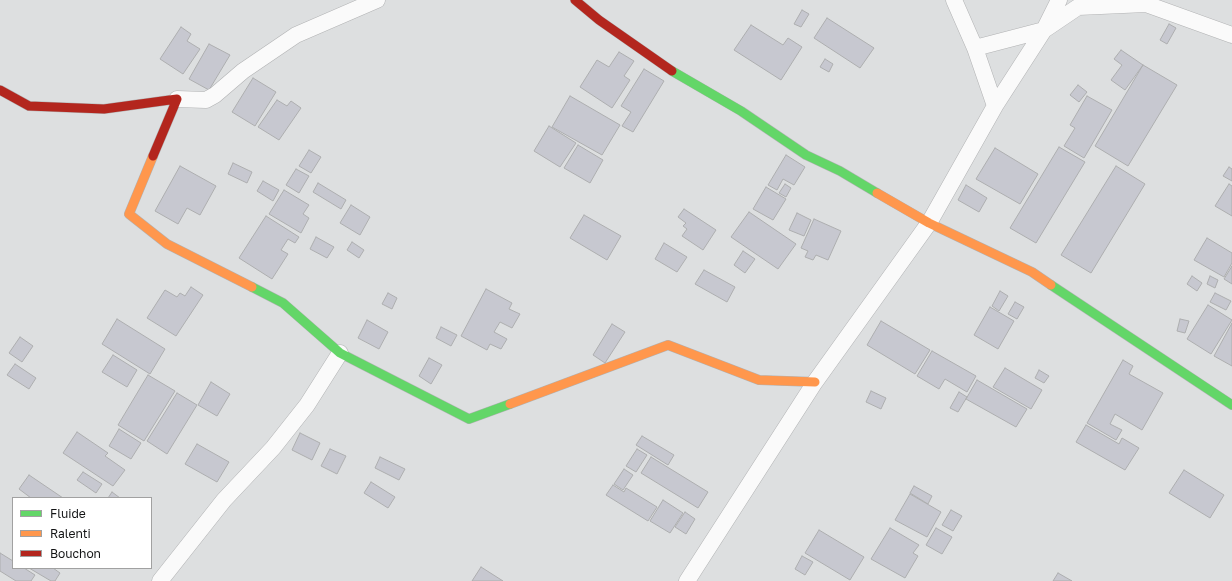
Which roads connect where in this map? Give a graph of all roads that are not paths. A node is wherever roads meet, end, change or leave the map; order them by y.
1 (377, 0) edge
2 (575, 0) edge
3 (954, 0) edge
4 (1059, 0) edge
5 (1044, 30) junction
6 (1232, 35) edge
7 (975, 48) junction
8 (0, 90) edge
9 (177, 99) junction
10 (995, 106) junction
11 (929, 223) junction
12 (340, 353) junction
13 (815, 382) junction
14 (1232, 405) edge
15 (160, 581) edge
16 (687, 581) edge

1 - 9 street
2 - 11 street
3 - 7 street
4 - 5 street
5 - 6 street
5 - 7 street
5 - 10 street
7 - 10 street
8 - 9 street
9 - 12 street
10 - 11 street
11 - 13 street
11 - 14 street
12 - 13 street
12 - 15 street
13 - 16 street

